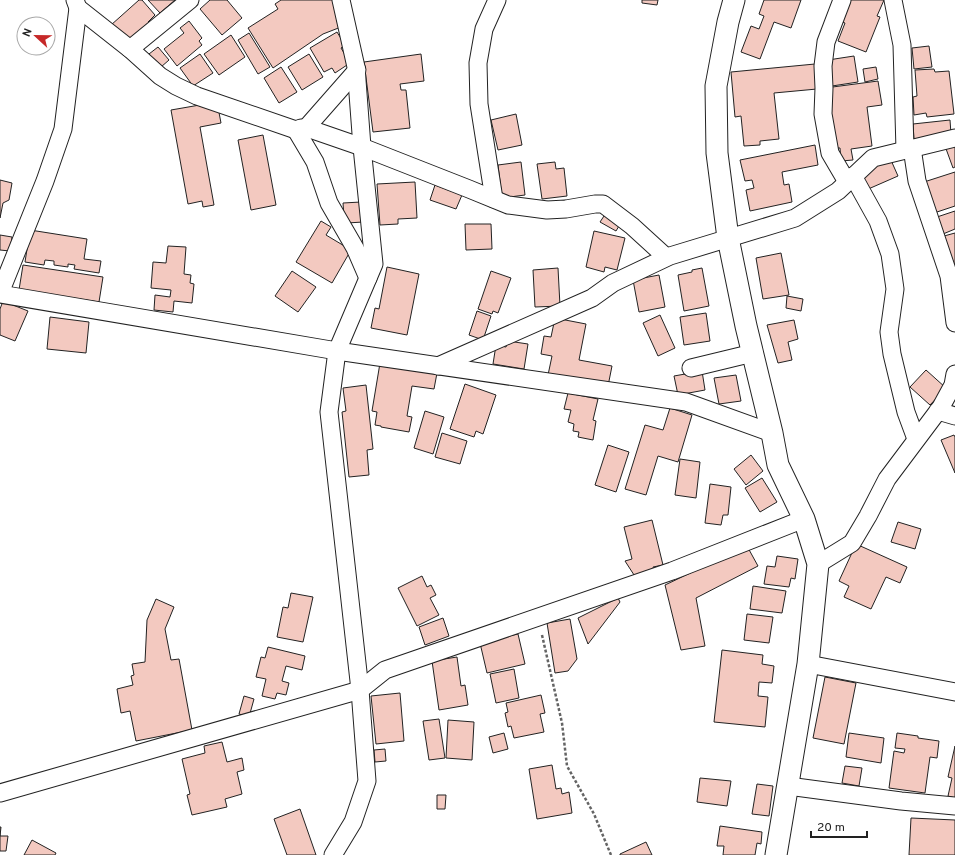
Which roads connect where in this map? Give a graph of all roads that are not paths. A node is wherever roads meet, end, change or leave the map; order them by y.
1 (190, 0) edge
2 (341, 0) edge
3 (497, 0) edge
4 (734, 0) edge
5 (842, 0) edge
6 (893, 0) edge
7 (77, 4) edge
8 (130, 49) junction
9 (357, 70) junction
10 (301, 129) junction
11 (955, 138) edge
12 (362, 148) junction
13 (908, 149) junction
14 (850, 179) junction
15 (494, 199) junction
16 (728, 238) junction
17 (666, 257) junction
18 (368, 278) junction
19 (952, 280) edge
20 (0, 294) edge
21 (955, 323) edge
22 (337, 351) junction
23 (753, 353) junction
24 (438, 366) junction
25 (691, 368) dead end
26 (955, 374) edge
27 (938, 411) junction
28 (955, 416) edge
29 (772, 433) junction
30 (916, 439) junction
31 (804, 519) junction
32 (818, 564) junction
33 (808, 664) junction
34 (360, 690) junction
35 (955, 692) edge
36 (788, 786) junction
37 (0, 793) edge
38 (955, 806) edge
39 (333, 855) edge
40 (776, 855) edge

1 - 8 street
2 - 9 street
3 - 15 street
4 - 16 street
5 - 14 street
6 - 13 street
7 - 8 street
7 - 20 street
8 - 10 street
9 - 10 street
9 - 12 street
10 - 12 street
10 - 18 street
11 - 13 street
12 - 15 street
12 - 18 street
13 - 14 street
13 - 19 street
14 - 16 street
14 - 30 street
15 - 17 street
16 - 17 street
16 - 23 street
17 - 24 street
18 - 22 street
19 - 21 street
20 - 22 street
22 - 24 street
22 - 34 street
23 - 25 street
23 - 29 street
24 - 29 street
26 - 27 street
27 - 28 street
27 - 30 street
29 - 31 street
30 - 32 street
31 - 32 street
31 - 34 street
32 - 33 street
33 - 35 street
33 - 36 street
34 - 37 street
34 - 39 street
36 - 38 street
36 - 40 street

